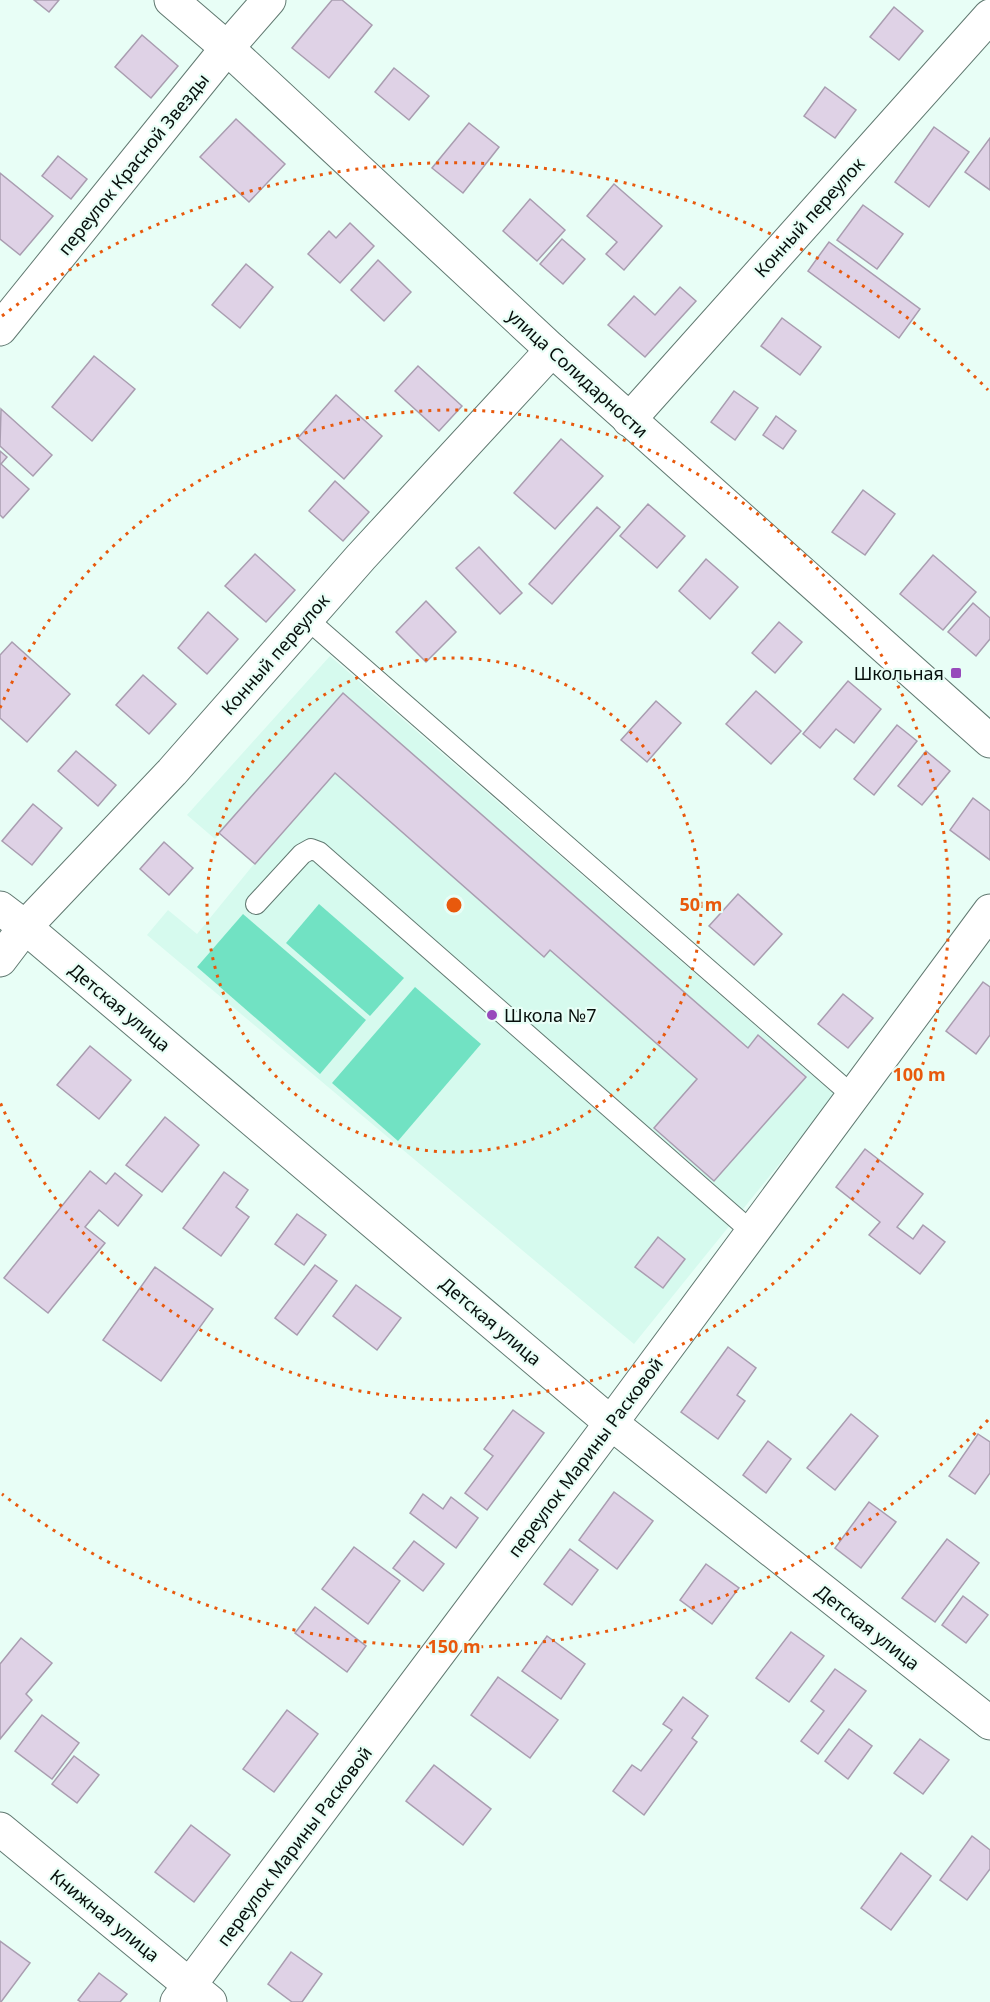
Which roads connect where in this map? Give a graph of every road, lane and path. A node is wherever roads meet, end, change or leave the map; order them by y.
1 (171, 0) edge
2 (269, 0) edge
3 (990, 16) edge
4 (227, 48) junction
5 (0, 330) edge
6 (552, 350) junction
7 (629, 420) junction
8 (307, 619) junction
9 (990, 741) edge
10 (256, 904) dead end
11 (0, 908) edge
12 (990, 910) edge
13 (26, 927) junction
14 (0, 960) edge
15 (853, 1096) junction
16 (752, 1232) junction
17 (611, 1423) junction
18 (990, 1723) edge
19 (0, 1829) edge
20 (192, 1996) edge

1 - 4 street, улица Солидарности
2 - 4 street, переулок Красной Звезды
3 - 7 street, Конный переулок
4 - 5 street, переулок Красной Звезды
4 - 6 street, улица Солидарности
6 - 7 street, улица Солидарности
6 - 8 street, Конный переулок
7 - 9 street, улица Солидарности
8 - 13 street, Конный переулок
8 - 15 lane
10 - 16 lane
11 - 13 street, Детская улица
12 - 15 street, переулок Марины Расковой
13 - 14 street, Конный переулок
13 - 17 street, Детская улица
15 - 16 street, переулок Марины Расковой
16 - 17 street, переулок Марины Расковой
17 - 18 street, Детская улица
17 - 20 street, переулок Марины Расковой
19 - 20 street, Книжная улица

